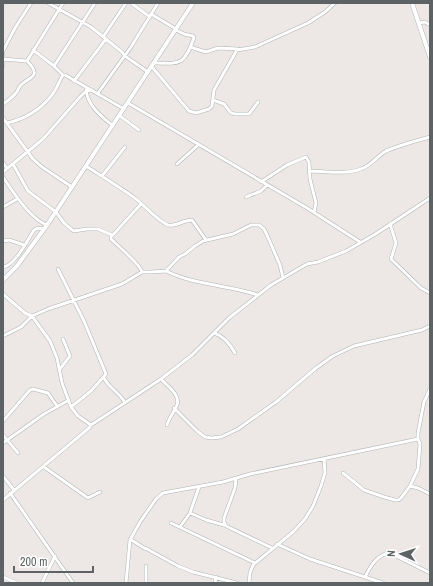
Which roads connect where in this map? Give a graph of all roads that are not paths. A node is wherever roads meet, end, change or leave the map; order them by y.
1 (31, 3) edge
2 (48, 3) edge
3 (63, 3) edge
4 (95, 3) edge
5 (126, 3) edge
6 (131, 3) edge
7 (158, 3) edge
8 (193, 3) edge
9 (335, 3) edge
10 (412, 3) edge
11 (59, 9) junction
12 (150, 15) junction
13 (82, 22) junction
14 (419, 23) junction
15 (430, 25) edge
16 (176, 30) junction
17 (105, 38) junction
18 (190, 47) junction
19 (240, 49) junction
20 (3, 50) edge
21 (33, 50) junction
22 (125, 56) junction
23 (430, 57) edge
24 (3, 59) edge
25 (26, 61) junction
26 (153, 65) junction
27 (3, 66) edge
28 (54, 66) junction
29 (148, 72) junction
30 (63, 75) junction
31 (74, 81) junction
32 (86, 89) junction
33 (98, 93) junction
34 (213, 100) junction
35 (258, 102) dead end
36 (128, 103) junction
37 (3, 104) edge
38 (124, 109) junction
39 (120, 116) junction
40 (3, 118) edge
41 (7, 124) junction
42 (113, 126) junction
43 (139, 130) dead end
44 (430, 137) edge
45 (198, 145) junction
46 (125, 147) dead end
47 (27, 152) junction
48 (3, 163) edge
49 (13, 164) junction
50 (177, 164) dead end
51 (86, 166) junction
52 (7, 168) junction
53 (309, 171) junction
54 (3, 172) edge
55 (102, 176) junction
56 (3, 177) edge
57 (261, 182) junction
58 (267, 185) junction
59 (72, 187) junction
60 (246, 197) dead end
61 (430, 198) edge
62 (17, 199) junction
63 (141, 204) junction
64 (3, 207) edge
65 (56, 212) junction
66 (314, 212) junction
67 (390, 224) junction
68 (46, 227) junction
69 (112, 235) junction
70 (3, 240) edge
71 (206, 240) junction
72 (360, 242) junction
73 (24, 245) junction
74 (3, 267) edge
75 (58, 270) dead end
76 (166, 271) junction
77 (142, 272) junction
78 (283, 278) junction
79 (3, 280) edge
80 (430, 293) edge
81 (3, 294) edge
82 (258, 295) junction
83 (73, 301) junction
84 (32, 316) junction
85 (430, 326) edge
86 (214, 333) junction
87 (3, 336) edge
88 (63, 340) dead end
89 (235, 353) dead end
90 (60, 369) junction
91 (104, 378) junction
92 (161, 379) junction
93 (430, 389) edge
94 (69, 400) junction
95 (125, 403) junction
96 (57, 406) junction
97 (72, 407) junction
98 (174, 408) junction
99 (3, 421) edge
100 (90, 425) junction
101 (167, 425) dead end
102 (3, 435) edge
103 (418, 439) junction
104 (7, 440) junction
105 (3, 443) edge
106 (18, 454) dead end
107 (324, 459) junction
108 (44, 467) junction
109 (343, 473) dead end
110 (3, 476) edge
111 (236, 478) junction
112 (410, 486) junction
113 (199, 487) junction
114 (14, 490) junction
115 (100, 492) dead end
116 (10, 493) junction
117 (430, 494) edge
118 (3, 500) edge
119 (190, 513) junction
120 (171, 523) dead end
121 (226, 526) junction
122 (180, 528) junction
123 (130, 539) junction
124 (277, 544) junction
125 (272, 548) junction
126 (55, 556) junction
127 (255, 563) junction
128 (146, 566) dead end
129 (430, 573) edge
130 (3, 576) edge
131 (216, 577) junction
132 (365, 577) junction
133 (17, 583) edge
134 (42, 583) edge
135 (73, 583) edge
136 (126, 583) edge
137 (146, 583) edge
138 (215, 583) edge
139 (237, 583) edge
140 (250, 583) edge
141 (383, 583) edge

1 - 20 street
2 - 11 street
3 - 11 street
4 - 13 street
5 - 17 street
6 - 12 street
7 - 12 street
8 - 16 main road
9 - 19 street
10 - 14 main road
11 - 13 street
11 - 21 street
12 - 16 street
12 - 22 street
13 - 17 street
13 - 28 street
14 - 15 street
14 - 23 main road
16 - 18 street
16 - 26 main road
17 - 22 street
17 - 31 street
18 - 19 street
18 - 26 street
19 - 34 street
20 - 24 street
21 - 25 street
21 - 28 street
22 - 29 street
22 - 33 street
24 - 25 street
24 - 27 street
25 - 37 street
26 - 29 main road
26 - 34 street
28 - 30 street
29 - 36 main road
30 - 31 street
30 - 41 street
31 - 32 street
32 - 33 street
32 - 42 street
32 - 47 street
33 - 38 street
34 - 35 street
36 - 38 main road
36 - 45 street
38 - 39 main road
39 - 42 main road
39 - 43 street
40 - 41 street
41 - 47 street
42 - 51 main road
44 - 53 street
45 - 50 street
45 - 57 street
46 - 55 street
47 - 49 street
47 - 59 street
48 - 52 street
49 - 52 street
49 - 65 street
51 - 55 street
51 - 59 main road
52 - 54 street
53 - 57 street
53 - 66 street
55 - 63 street
56 - 62 street
57 - 58 street
58 - 60 street
58 - 66 street
59 - 65 main road
61 - 67 street
62 - 64 street
62 - 68 street
63 - 69 street
63 - 71 street
65 - 68 main road
65 - 69 street
66 - 72 street
67 - 72 street
67 - 80 street
68 - 73 street
68 - 79 main road
69 - 77 street
70 - 73 street
71 - 76 street
71 - 78 street
72 - 78 street
73 - 74 street
75 - 83 street
76 - 77 street
76 - 82 street
77 - 83 street
78 - 82 street
81 - 84 street
82 - 86 street
83 - 84 street
83 - 91 street
84 - 87 street
84 - 90 street
85 - 98 street
86 - 89 street
86 - 92 street
88 - 90 street
90 - 94 street
91 - 95 street
91 - 97 street
92 - 95 street
92 - 98 street
93 - 103 street
94 - 96 street
94 - 97 street
95 - 100 street
96 - 99 street
96 - 104 street
97 - 100 street
98 - 101 street
100 - 108 street
102 - 104 street
103 - 107 street
103 - 112 street
104 - 105 street
104 - 106 street
107 - 111 street
107 - 124 street
108 - 114 street
108 - 115 street
109 - 112 street
110 - 114 street
111 - 113 street
111 - 121 street
112 - 117 street
113 - 119 street
113 - 123 street
114 - 116 street
116 - 118 street
116 - 126 street
119 - 121 street
119 - 122 street
120 - 122 street
121 - 125 street
122 - 127 street
123 - 131 street
123 - 136 street
124 - 125 street
124 - 132 street
125 - 127 street
126 - 134 street
126 - 135 street
127 - 140 street
128 - 137 street
129 - 132 street
130 - 133 street
131 - 138 street
131 - 139 street
132 - 141 street

